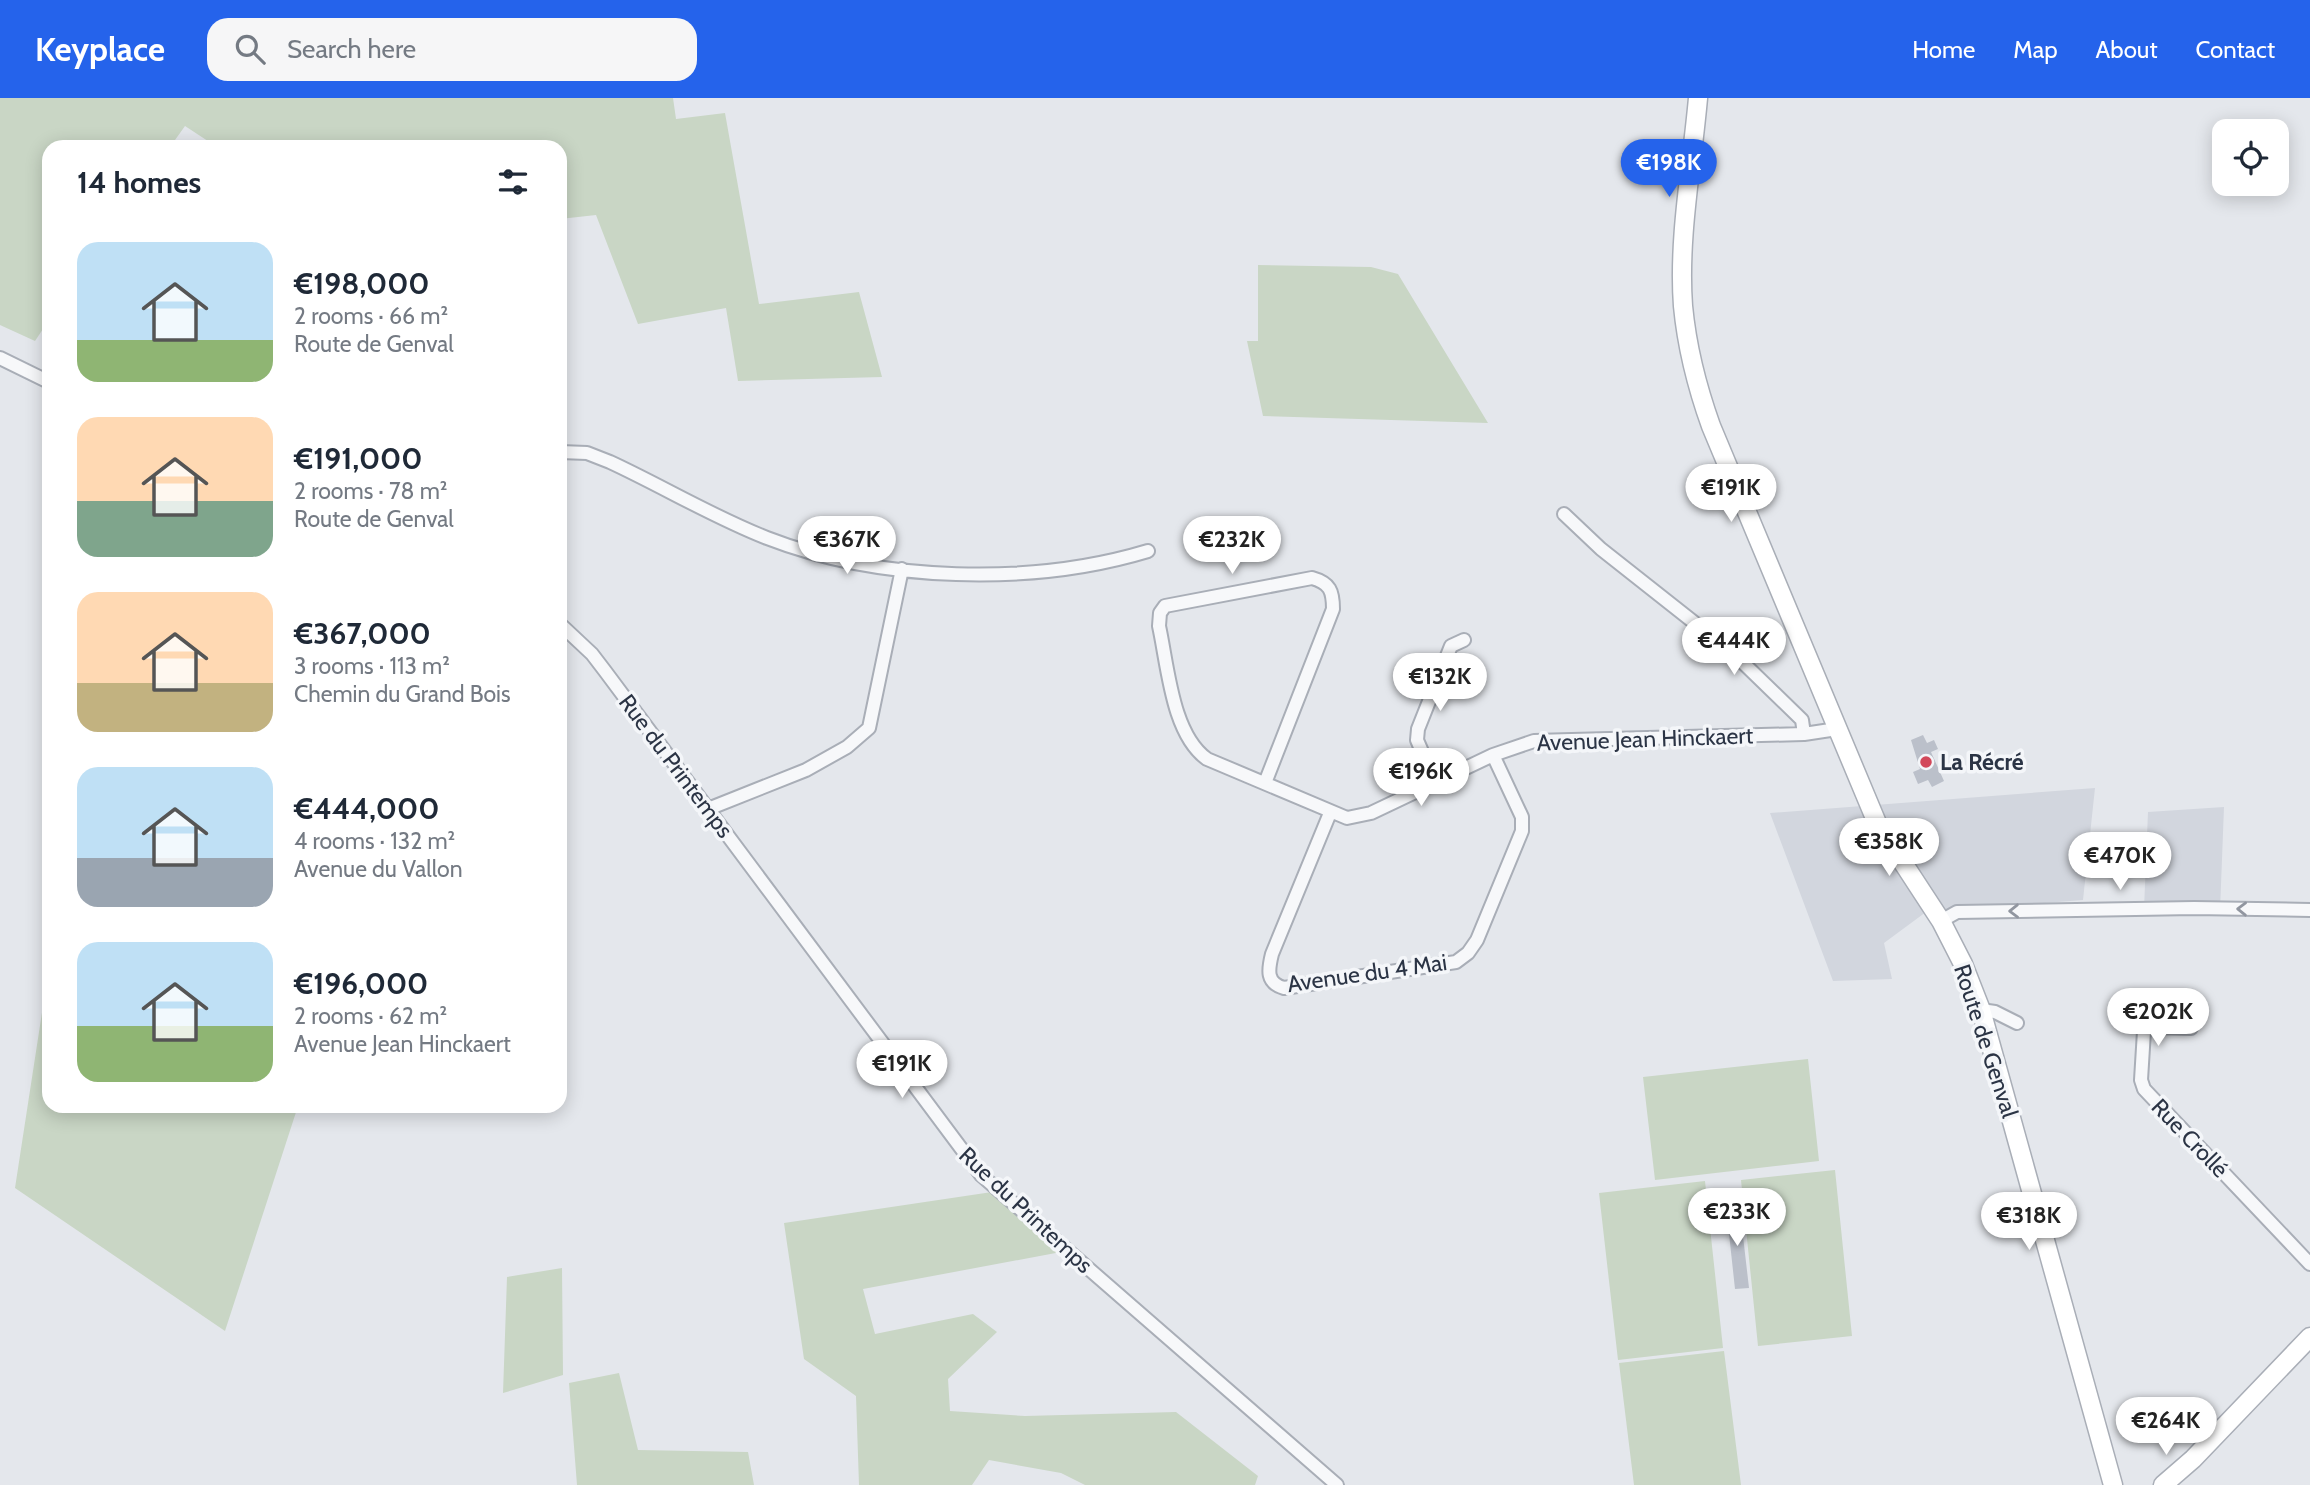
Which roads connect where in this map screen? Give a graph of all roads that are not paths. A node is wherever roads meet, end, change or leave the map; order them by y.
1 (1698, 98) edge
2 (0, 358) edge
3 (42, 379) edge
4 (567, 452) edge
5 (1564, 514) dead end
6 (1148, 551) dead end
7 (902, 569) junction
8 (567, 631) edge
9 (1464, 640) dead end
10 (1838, 729) junction
11 (1804, 734) junction
12 (1493, 755) junction
13 (1434, 782) junction
14 (1265, 783) junction
15 (708, 809) junction
16 (1330, 813) junction
17 (2310, 910) edge
18 (1941, 921) junction
19 (1981, 1010) junction
20 (2017, 1023) dead end
21 (2191, 1028) dead end
22 (2310, 1264) edge
23 (2310, 1337) edge
24 (2193, 1459) junction
25 (1337, 1485) edge
26 (2113, 1485) edge
27 (2163, 1485) edge
28 (2179, 1485) edge

1 - 10 main road, Route de Genval
2 - 3 street
4 - 7 street
5 - 11 street
6 - 7 street
7 - 15 street
8 - 15 street, Rue du Printemps
9 - 13 street
10 - 11 street, Avenue Jean Hinckaert
10 - 18 main road, Route de Genval
11 - 12 street, Avenue Jean Hinckaert
12 - 13 street, Avenue Jean Hinckaert
12 - 16 street, Avenue du 4 Mai
13 - 16 street, Avenue Jean Hinckaert
14 - 14 street, Avenue Jean Hinckaert
14 - 16 street, Avenue Jean Hinckaert
15 - 25 street, Rue du Printemps
17 -> 18 street
18 - 19 main road, Route de Genval
19 - 20 street
19 - 26 main road, Route de Genval
21 - 22 street, Rue Crollé
23 - 24 main road
24 - 27 main road
24 - 28 main road

